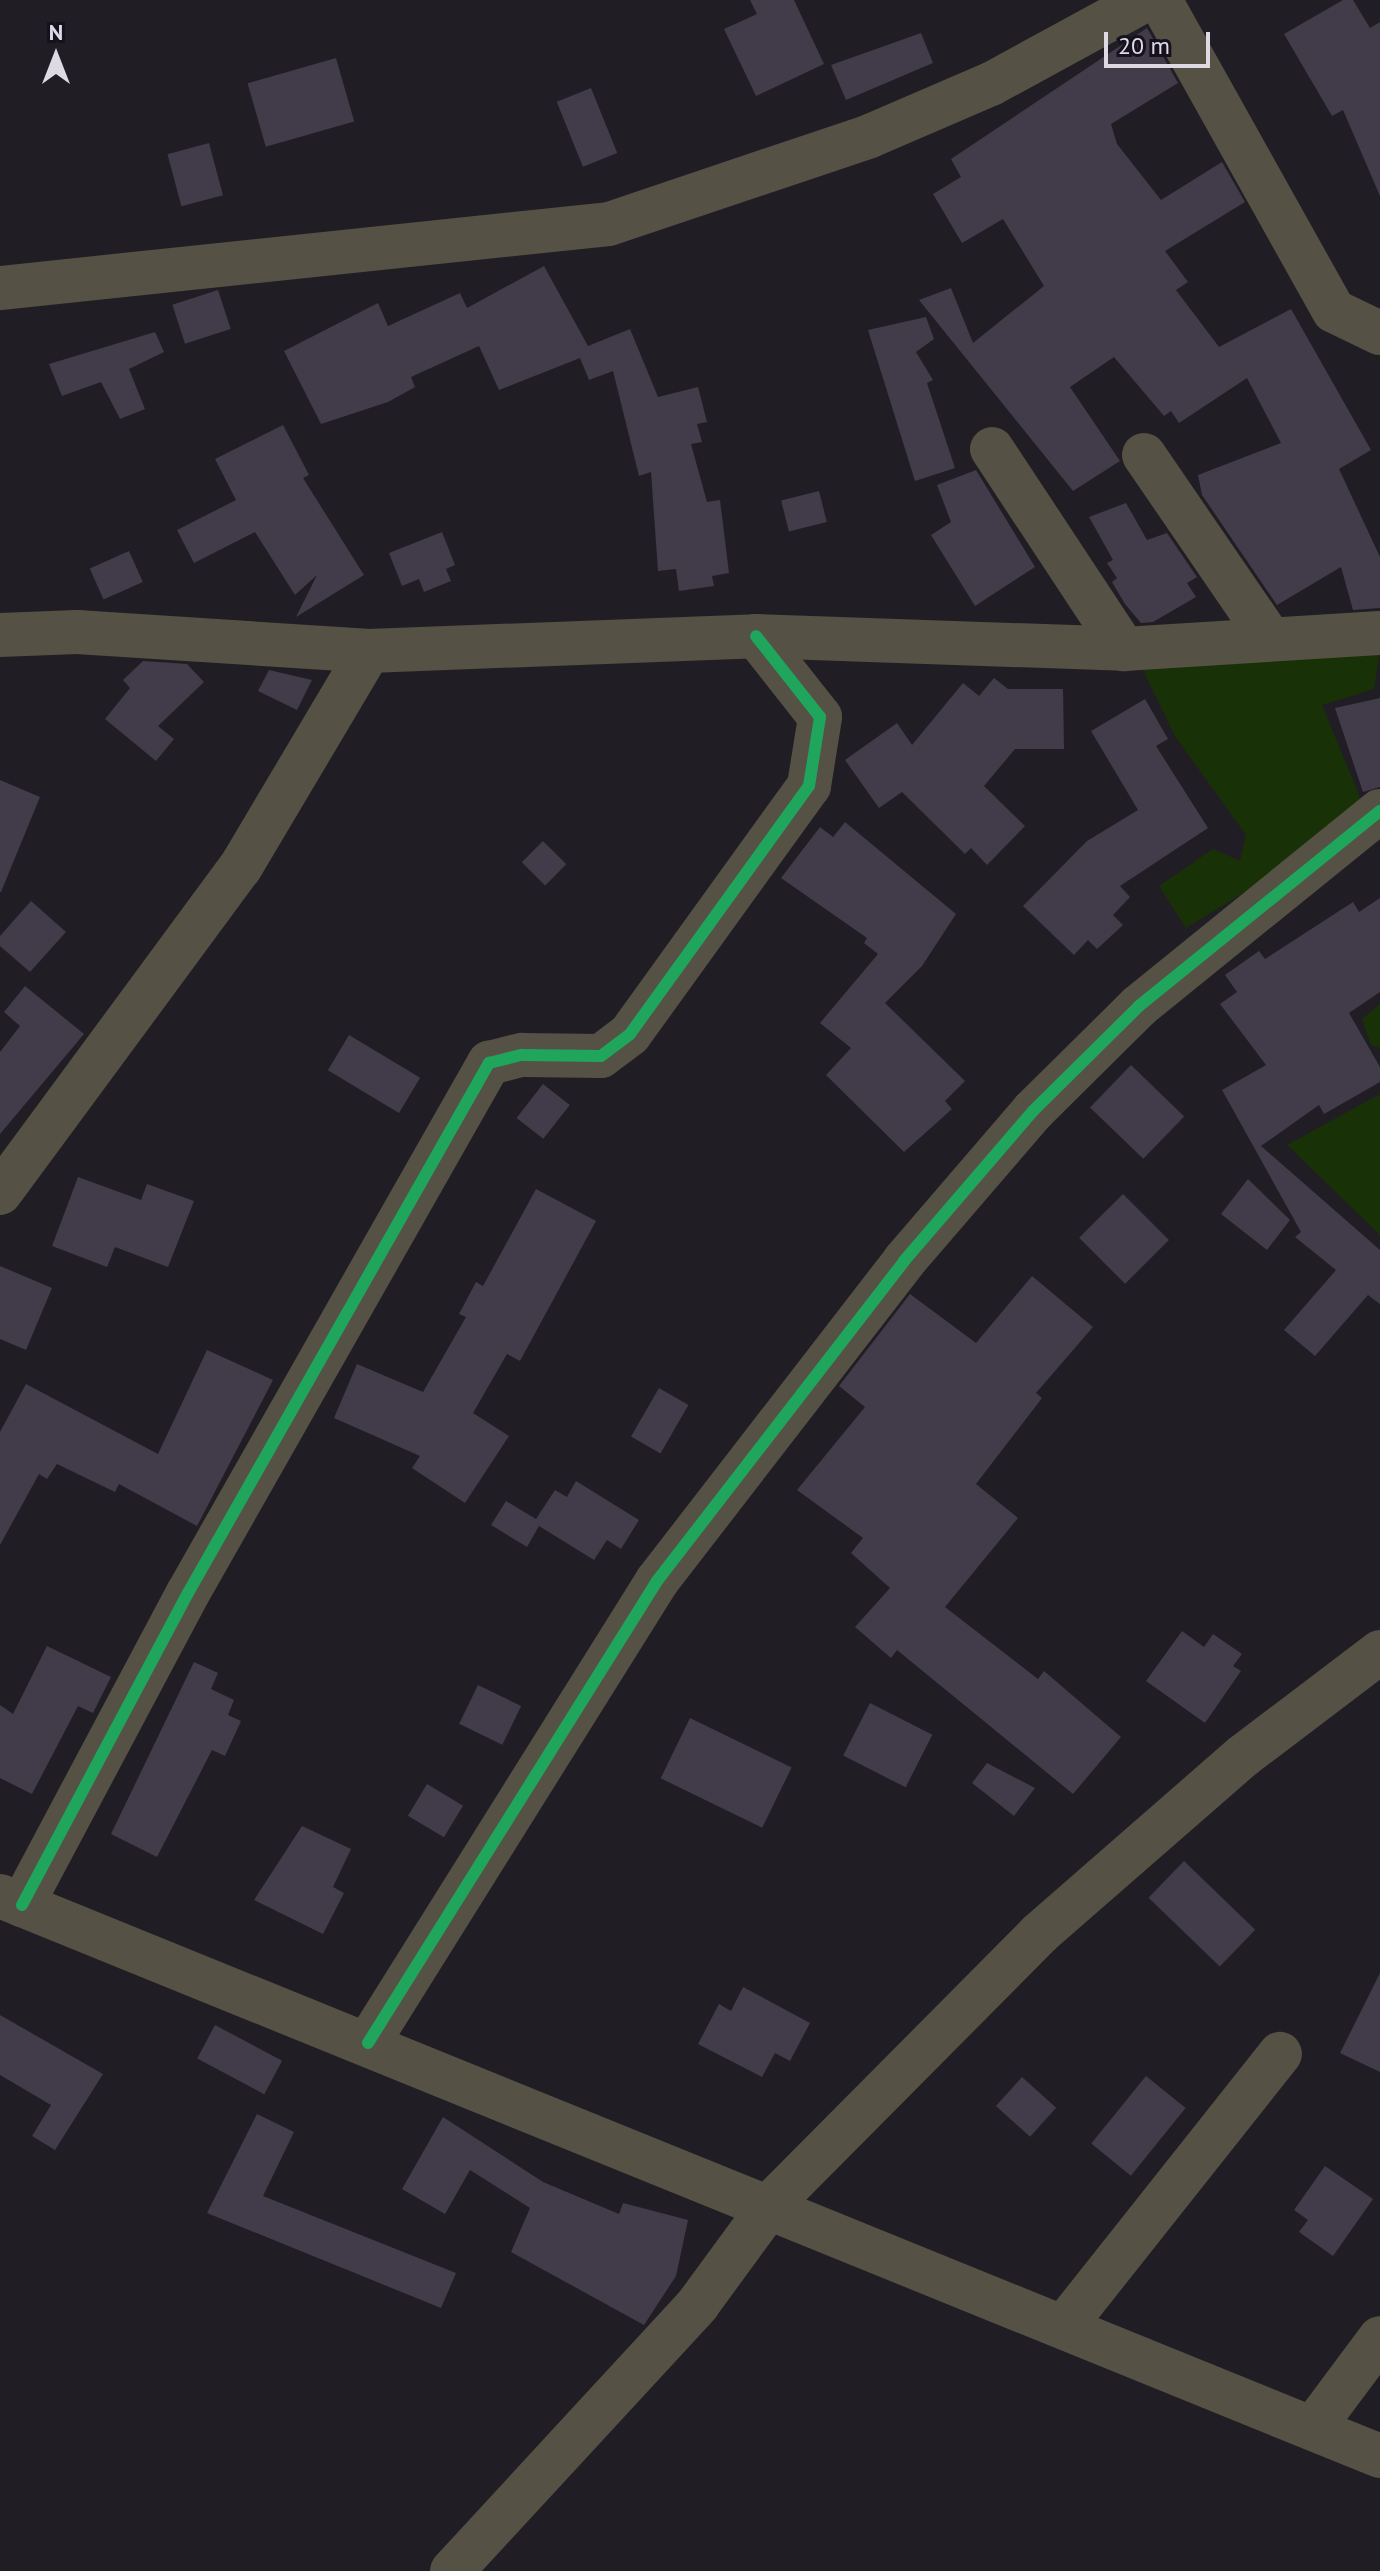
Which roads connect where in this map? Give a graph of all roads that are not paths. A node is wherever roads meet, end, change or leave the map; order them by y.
1 (1145, 0) edge
2 (1160, 0) edge
3 (0, 288) edge
4 (1380, 333) edge
5 (992, 449) dead end
6 (1144, 455) dead end
7 (1380, 633) edge
8 (0, 635) edge
9 (756, 636) junction
10 (1268, 636) junction
11 (1124, 649) junction
12 (369, 651) junction
13 (1380, 811) edge
14 (0, 1193) edge
15 (1380, 1652) edge
16 (11, 1901) edge
17 (368, 2043) junction
18 (1280, 2054) dead end
19 (772, 2203) junction
20 (1065, 2325) junction
21 (1380, 2338) edge
22 (1313, 2428) junction
23 (1380, 2456) edge
24 (452, 2571) edge

1 - 3 street
2 - 4 street
5 - 11 street
6 - 10 street
7 - 10 street
8 - 12 street
9 - 11 street
9 - 12 street
9 - 16 street
10 - 11 street
12 - 14 street
13 - 17 street
15 - 19 street
16 - 17 street
17 - 19 street
18 - 20 street
19 - 20 street
19 - 24 street
20 - 22 street
21 - 22 street
22 - 23 street

